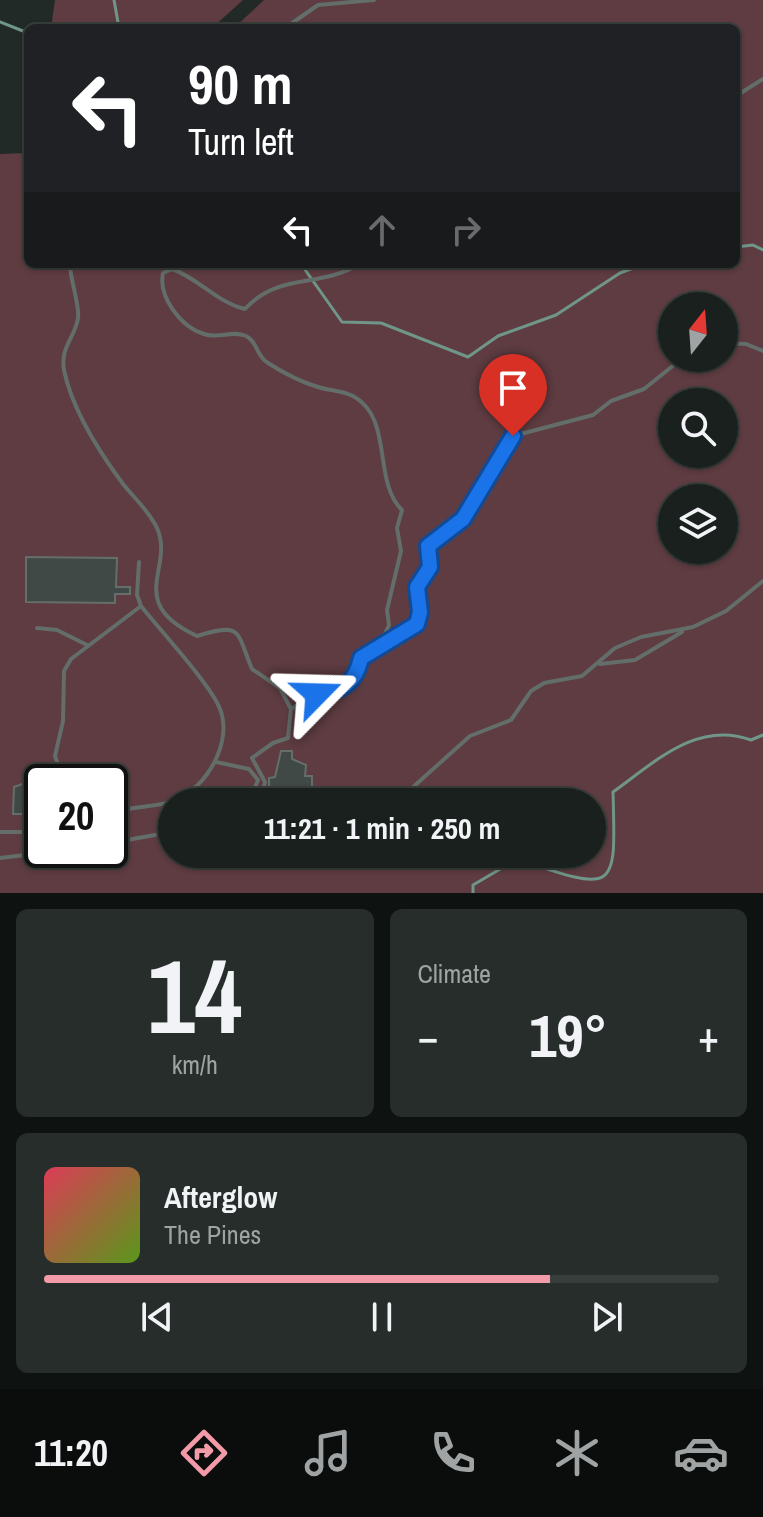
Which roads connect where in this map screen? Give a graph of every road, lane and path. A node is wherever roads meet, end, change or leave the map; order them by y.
1 (374, 0) edge
2 (291, 24) edge
3 (763, 79) edge
4 (740, 93) edge
5 (71, 268) edge
6 (352, 268) edge
7 (738, 344) edge
8 (763, 351) edge
9 (665, 372) edge
10 (139, 562) dead end
11 (763, 581) edge
12 (141, 606) junction
13 (37, 628) dead end
14 (684, 630) junction
15 (89, 645) junction
16 (377, 649) junction
17 (598, 664) junction
18 (291, 709) junction
19 (216, 762) junction
20 (58, 764) edge
21 (196, 788) edge
22 (256, 788) edge
23 (264, 788) edge
24 (412, 788) edge
25 (158, 803) edge
26 (128, 807) edge
27 (0, 832) edge
28 (24, 832) edge
29 (158, 834) edge
30 (128, 840) edge
31 (24, 855) edge
32 (0, 858) edge

1 - 2 lane
3 - 4 lane
5 - 18 lane
6 - 16 lane
7 - 8 lane
9 - 16 lane
10 - 12 lane
11 - 14 lane
12 - 15 lane
12 - 19 lane
13 - 15 lane
14 - 17 lane
14 - 17 lane
15 - 20 lane
16 - 18 lane
17 - 24 lane
18 - 23 lane
19 - 21 lane
19 - 22 lane
25 - 26 lane
27 - 28 lane
29 - 30 lane
31 - 32 lane

